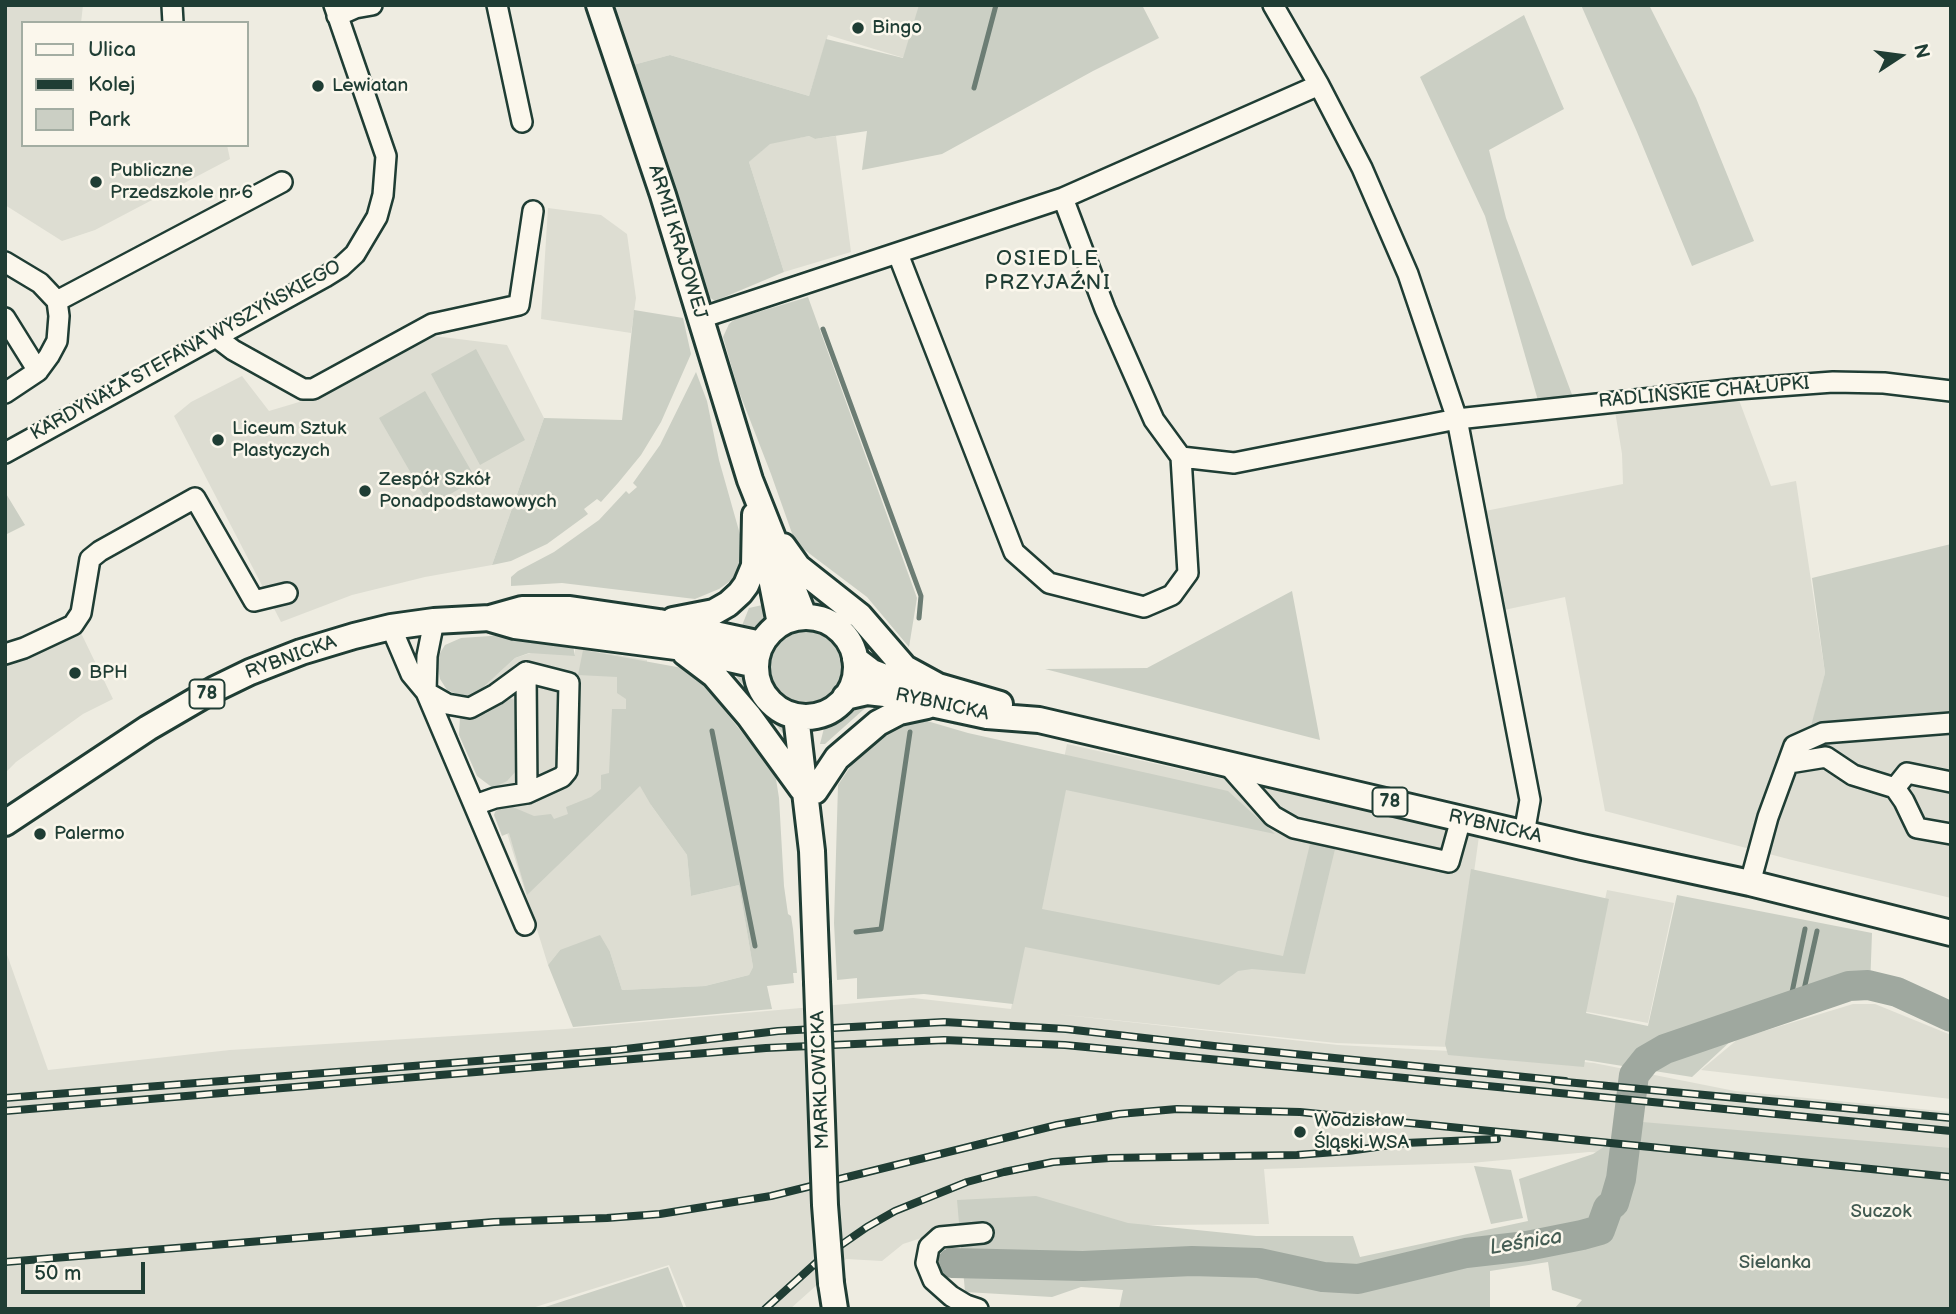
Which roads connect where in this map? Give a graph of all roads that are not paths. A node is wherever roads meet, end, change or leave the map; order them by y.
1 (372, 5) edge
2 (497, 5) edge
3 (599, 5) edge
4 (1273, 5) edge
5 (335, 11) edge
6 (1319, 85) junction
7 (522, 122) dead end
8 (282, 182) dead end
9 (1063, 198) junction
10 (533, 211) dead end
11 (898, 254) junction
12 (5, 261) edge
13 (57, 301) junction
14 (5, 318) edge
15 (701, 318) junction
16 (216, 337) junction
17 (38, 371) junction
18 (1951, 391) edge
19 (5, 393) edge
20 (1457, 419) junction
21 (5, 453) edge
22 (1181, 457) junction
23 (762, 520) junction
24 (287, 593) dead end
25 (804, 616) junction
26 (491, 618) junction
27 (434, 621) junction
28 (659, 622) junction
29 (780, 624) junction
30 (391, 627) junction
31 (676, 648) junction
32 (5, 654) edge
33 (758, 654) junction
34 (855, 659) junction
35 (526, 672) junction
36 (426, 692) junction
37 (936, 695) junction
38 (845, 697) junction
39 (808, 715) junction
40 (1951, 723) edge
41 (1789, 763) junction
42 (1228, 765) junction
43 (1951, 782) edge
44 (1895, 788) junction
45 (810, 792) junction
46 (527, 793) junction
47 (475, 805) junction
48 (1461, 819) junction
49 (5, 823) edge
50 (1524, 834) junction
51 (1951, 834) edge
52 (1750, 883) junction
53 (525, 925) dead end
54 (1951, 933) edge
55 (982, 1233) dead end
56 (835, 1309) edge
57 (978, 1309) edge

1 - 5 street
2 - 7 street
3 - 15 main road, ARMII KRAJOWEJ
4 - 6 street
5 - 16 street, KARDYNAŁA STEFANA WYSZYŃSKIEGO
6 - 9 street
6 - 20 street
8 - 13 street
9 - 11 street
9 - 22 street
10 - 16 street
11 - 15 street
11 - 22 street
12 - 13 street
13 - 17 street
14 - 17 street
15 - 23 main road, ARMII KRAJOWEJ
16 - 21 street, KARDYNAŁA STEFANA WYSZYŃSKIEGO
17 - 19 street
18 - 20 street, RADLIŃSKIE CHAŁUPKI
20 - 22 street, RADLIŃSKIE CHAŁUPKI
20 - 50 street
23 - 25 main road, ARMII KRAJOWEJ
23 - 28 main road
23 - 29 main road, ARMII KRAJOWEJ
23 - 37 main road
24 - 32 street
25 - 29 main road
25 - 34 main road, 78
26 - 27 main road, RYBNICKA / 78
26 - 28 main road, RYBNICKA / 78
26 - 31 main road, RYBNICKA / 78
27 - 30 main road, RYBNICKA / 78
27 - 36 street
28 - 33 main road, RYBNICKA / 78
29 - 33 main road
30 - 36 street
30 - 49 main road, RYBNICKA / 78
31 - 33 main road, RYBNICKA / 78
31 - 45 main road
33 - 39 main road
34 - 37 main road, RYBNICKA / 78
34 - 38 main road
35 - 36 street
35 - 46 street
35 - 46 street
36 - 47 street
37 - 38 main road, RYBNICKA / 78
37 - 42 main road, RYBNICKA / 78
37 - 45 main road
38 - 39 main road
39 - 45 main road, MARKLOWICKA
40 - 41 street
41 - 44 street
41 - 52 street
42 - 48 main road, RYBNICKA / 78
42 - 48 street
43 - 44 street
44 - 51 street
45 - 56 main road, MARKLOWICKA, bridge
46 - 47 street
47 - 53 street
48 - 50 main road, RYBNICKA / 78
50 - 52 main road, RYBNICKA / 78
52 - 54 main road, RYBNICKA / 78
55 - 57 street

